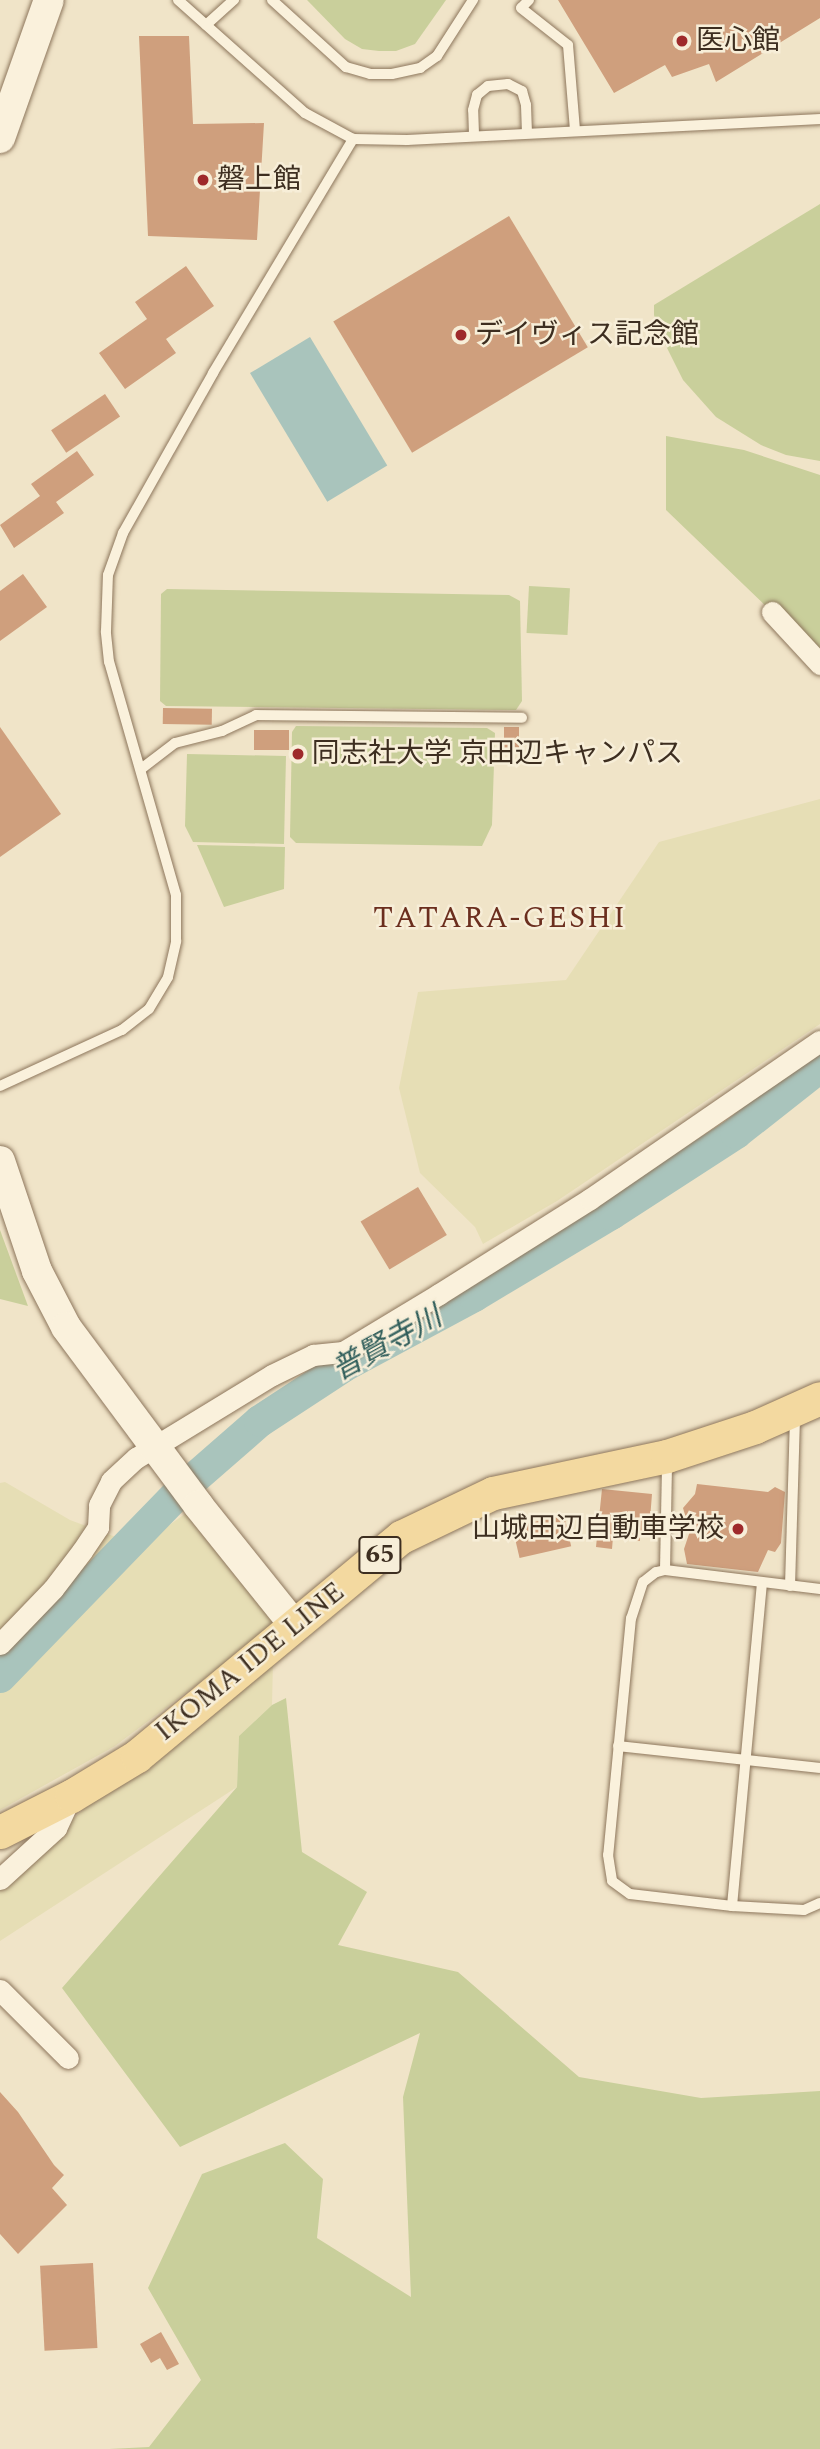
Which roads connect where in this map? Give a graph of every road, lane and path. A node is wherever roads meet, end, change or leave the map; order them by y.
1 (49, 0) edge
2 (177, 0) edge
3 (234, 0) edge
4 (272, 0) edge
5 (473, 0) edge
6 (529, 0) edge
7 (206, 25) junction
8 (820, 119) edge
9 (575, 130) junction
10 (527, 132) junction
11 (474, 134) junction
12 (0, 138) edge
13 (353, 138) junction
14 (772, 612) dead end
15 (820, 664) edge
16 (522, 718) dead end
17 (141, 769) junction
18 (820, 1041) edge
19 (0, 1086) edge
20 (0, 1161) edge
21 (808, 1404) edge
22 (158, 1450) junction
23 (667, 1457) junction
24 (665, 1570) junction
25 (762, 1583) junction
26 (790, 1586) junction
27 (820, 1589) edge
28 (295, 1626) junction
29 (0, 1644) edge
30 (618, 1746) junction
31 (746, 1759) junction
32 (820, 1768) edge
33 (71, 1796) junction
34 (0, 1832) edge
35 (0, 1879) edge
36 (820, 1903) edge
37 (732, 1906) junction
38 (0, 1990) edge
39 (68, 2058) dead end

1 - 12 street
2 - 7 lane
3 - 7 lane
4 - 5 lane
6 - 9 lane
7 - 13 lane
8 - 9 lane
9 - 10 lane
10 - 11 lane
10 - 11 lane
11 - 13 lane
13 - 17 lane
14 - 15 street
16 - 17 lane
17 - 19 lane
18 - 22 street
20 - 22 street
21 - 23 main road, IKOMA IDE LINE / 65
21 - 26 lane
22 - 28 street
22 - 29 street
23 - 24 lane
23 - 28 main road, IKOMA IDE LINE / 65
24 - 25 lane
24 - 30 lane
25 - 26 lane
25 - 31 lane
26 - 27 lane
28 - 33 main road, IKOMA IDE LINE / 65
30 - 31 lane
30 - 37 lane
31 - 32 lane
31 - 37 lane
33 - 34 main road, IKOMA IDE LINE / 65
33 - 35 street
36 - 37 lane
38 - 39 street

